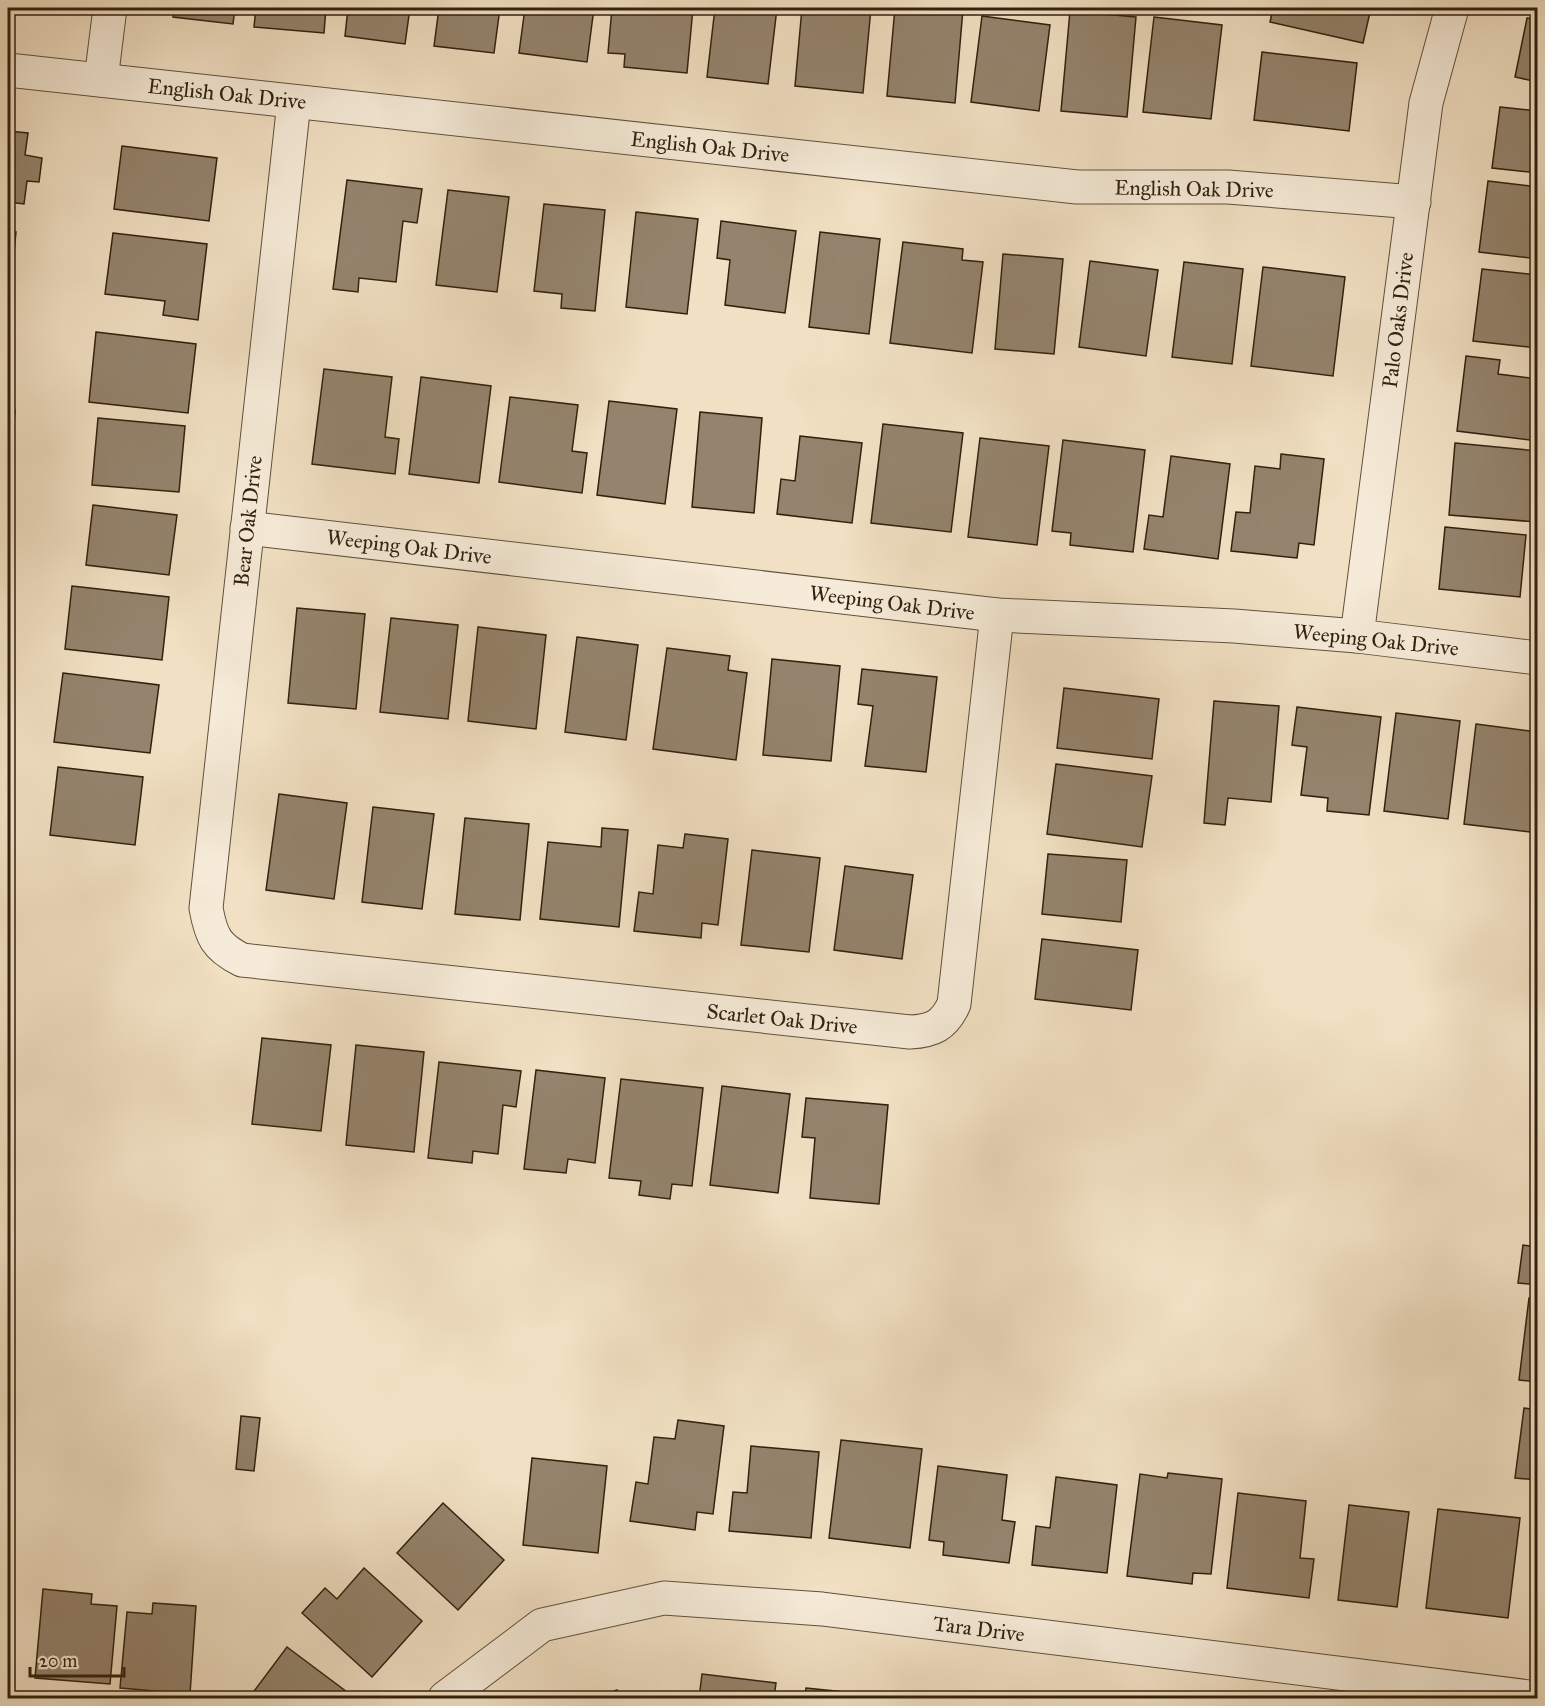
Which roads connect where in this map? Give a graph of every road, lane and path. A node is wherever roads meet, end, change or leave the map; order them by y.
1 (110, 8) edge
2 (1452, 8) edge
3 (8, 70) edge
4 (101, 80) junction
5 (294, 102) junction
6 (1414, 202) junction
7 (247, 528) junction
8 (998, 615) junction
9 (1357, 636) junction
10 (1538, 658) edge
11 (215, 939) joint
12 (445, 1698) edge
13 (1538, 1698) edge

1 - 4 street
2 - 6 street, Palo Oaks Drive
3 - 4 street, English Oak Drive
4 - 5 street, English Oak Drive
5 - 6 street, English Oak Drive
5 - 7 street, Bear Oak Drive
6 - 9 street, Palo Oaks Drive
7 - 8 street, Weeping Oak Drive
7 - 11 street, Bear Oak Drive
8 - 9 street, Weeping Oak Drive
8 - 11 street, Scarlet Oak Drive
9 - 10 street, Weeping Oak Drive
12 - 13 street, Tara Drive

